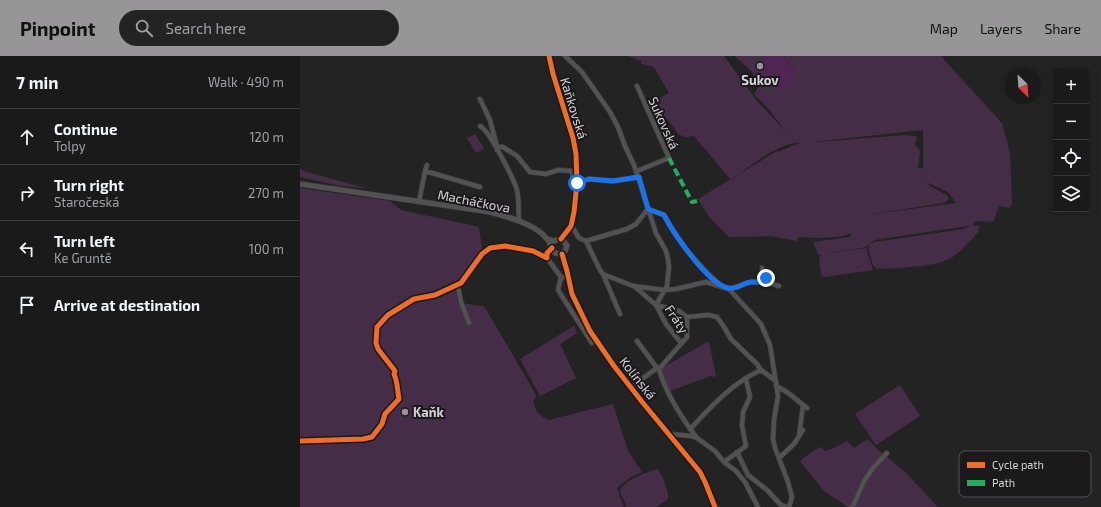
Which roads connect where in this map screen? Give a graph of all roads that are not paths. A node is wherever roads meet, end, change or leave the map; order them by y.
1 (549, 56) edge
2 (565, 56) edge
3 (637, 86) dead end
4 (480, 98) dead end
5 (480, 126) dead end
6 (497, 150) junction
7 (427, 165) dead end
8 (425, 171) junction
9 (637, 171) junction
10 (639, 177) junction
11 (577, 183) junction
12 (300, 184) edge
13 (480, 187) dead end
14 (577, 189) junction
15 (417, 202) junction
16 (648, 209) junction
17 (519, 221) junction
18 (571, 226) junction
19 (548, 239) junction
20 (563, 239) junction
21 (554, 241) junction
22 (586, 241) junction
23 (552, 247) junction
24 (562, 254) junction
25 (547, 258) junction
26 (762, 268) dead end
27 (603, 274) junction
28 (710, 276) junction
29 (561, 278) junction
30 (569, 278) junction
31 (706, 282) junction
32 (766, 282) junction
33 (720, 285) junction
34 (633, 286) junction
35 (779, 286) dead end
36 (729, 289) junction
37 (664, 290) junction
38 (656, 306) junction
39 (620, 314) dead end
40 (687, 317) junction
41 (469, 323) dead end
42 (637, 341) dead end
43 (592, 343) dead end
44 (681, 343) junction
45 (658, 368) junction
46 (774, 368) junction
47 (763, 371) junction
48 (746, 379) junction
49 (777, 381) junction
50 (631, 387) junction
51 (778, 387) junction
52 (803, 405) junction
53 (807, 408) dead end
54 (690, 429) junction
55 (803, 430) dead end
56 (670, 434) junction
57 (799, 437) junction
58 (697, 438) junction
59 (737, 452) junction
60 (887, 453) dead end
61 (779, 458) junction
62 (724, 462) junction
63 (750, 477) junction
64 (745, 482) junction
65 (715, 507) edge
66 (758, 507) edge
67 (788, 507) edge
68 (852, 507) edge

1 - 11 street, Kaňkovská
2 - 9 street
3 - 9 street, Sukovská
4 - 6 street
5 - 6 street
6 - 14 street
6 - 17 street
7 - 8 street
8 - 13 street
8 - 15 street
9 - 10 street
10 - 11 street
10 - 16 street
11 - 14 street, Kaňkovská
12 - 15 street, Macháčkova
14 - 18 street, Kaňkovská
15 - 17 street, Macháčkova
16 - 22 street
16 - 28 street
16 - 37 street
17 - 19 street, Macháčkova
18 - 20 street, Kaňkovská
18 - 22 street
19 - 21 street
19 - 23 street
20 - 21 street
20 - 24 street
21 - 23 street
22 - 27 street
23 - 24 street
23 - 25 street
24 - 30 street, Kolínská
25 - 29 street
25 - 41 street
26 - 32 street
27 - 34 street
27 - 39 street
28 - 31 street
28 - 33 street
29 - 30 street
29 - 43 street
30 - 50 street, Kolínská
31 - 33 street
31 - 37 street
32 - 35 street
32 - 36 street
33 - 36 street
34 - 37 street
34 - 38 street
36 - 46 street
37 - 38 street
38 - 40 street
38 - 44 street, Fráty
40 - 44 street, Fráty
40 - 47 street
42 - 45 street
44 - 45 street, Fráty
45 - 50 street, Fráty
45 - 54 street
46 - 47 street
46 - 49 street
47 - 48 street
47 - 49 street
48 - 54 street
48 - 59 street
49 - 51 street
50 - 56 street, Kolínská
51 - 52 street
51 - 61 street
52 - 53 street
52 - 57 street
54 - 58 street
55 - 57 street
56 - 58 street
56 - 65 street, Kolínská
57 - 61 street
58 - 62 street
59 - 62 street
59 - 63 street
60 - 68 street
61 - 67 street
62 - 64 street
63 - 64 street
63 - 67 street
64 - 66 street

